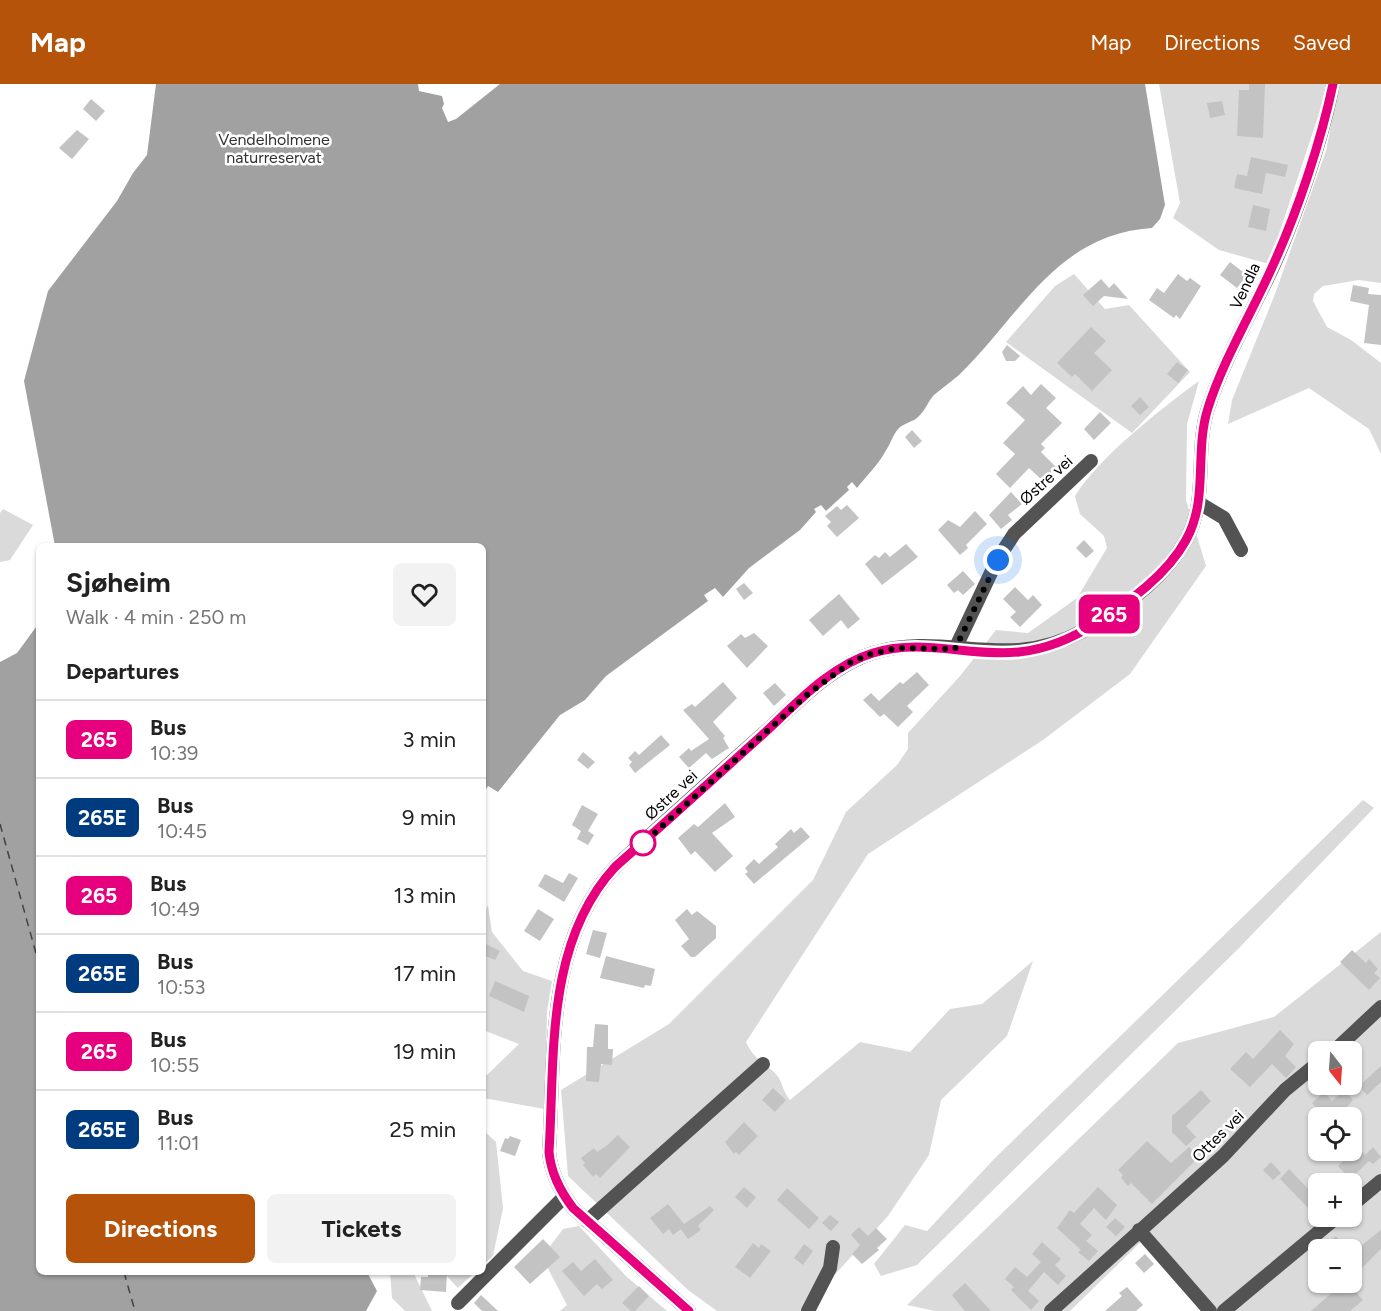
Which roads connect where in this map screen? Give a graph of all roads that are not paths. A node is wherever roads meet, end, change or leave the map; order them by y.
1 (1333, 84) edge
2 (1091, 461) dead end
3 (1199, 502) junction
4 (1241, 550) dead end
5 (955, 649) junction
6 (1381, 1007) edge
7 (1345, 1041) edge
8 (763, 1064) dead end
9 (1308, 1071) edge
10 (1381, 1181) edge
11 (564, 1197) junction
12 (1362, 1197) edge
13 (587, 1221) junction
14 (1325, 1227) edge
15 (1139, 1230) junction
16 (833, 1247) dead end
17 (486, 1274) edge
18 (485, 1275) edge
19 (458, 1302) dead end
20 (689, 1311) edge
21 (808, 1311) edge
22 (1051, 1311) edge
23 (1210, 1311) edge
24 (1224, 1311) edge

1 - 3 street, Vendla
2 - 5 street, Østre vei
3 - 4 street
3 - 5 street, Østre vei
5 - 11 street, Østre vei
6 - 7 street
8 - 13 street
9 - 15 street, Ottes vei
10 - 12 street
11 - 13 street, Østre vei
11 - 17 street
13 - 20 street, Østre vei
14 - 24 street
15 - 22 street, Ottes vei
15 - 23 street
16 - 21 street
18 - 19 street

